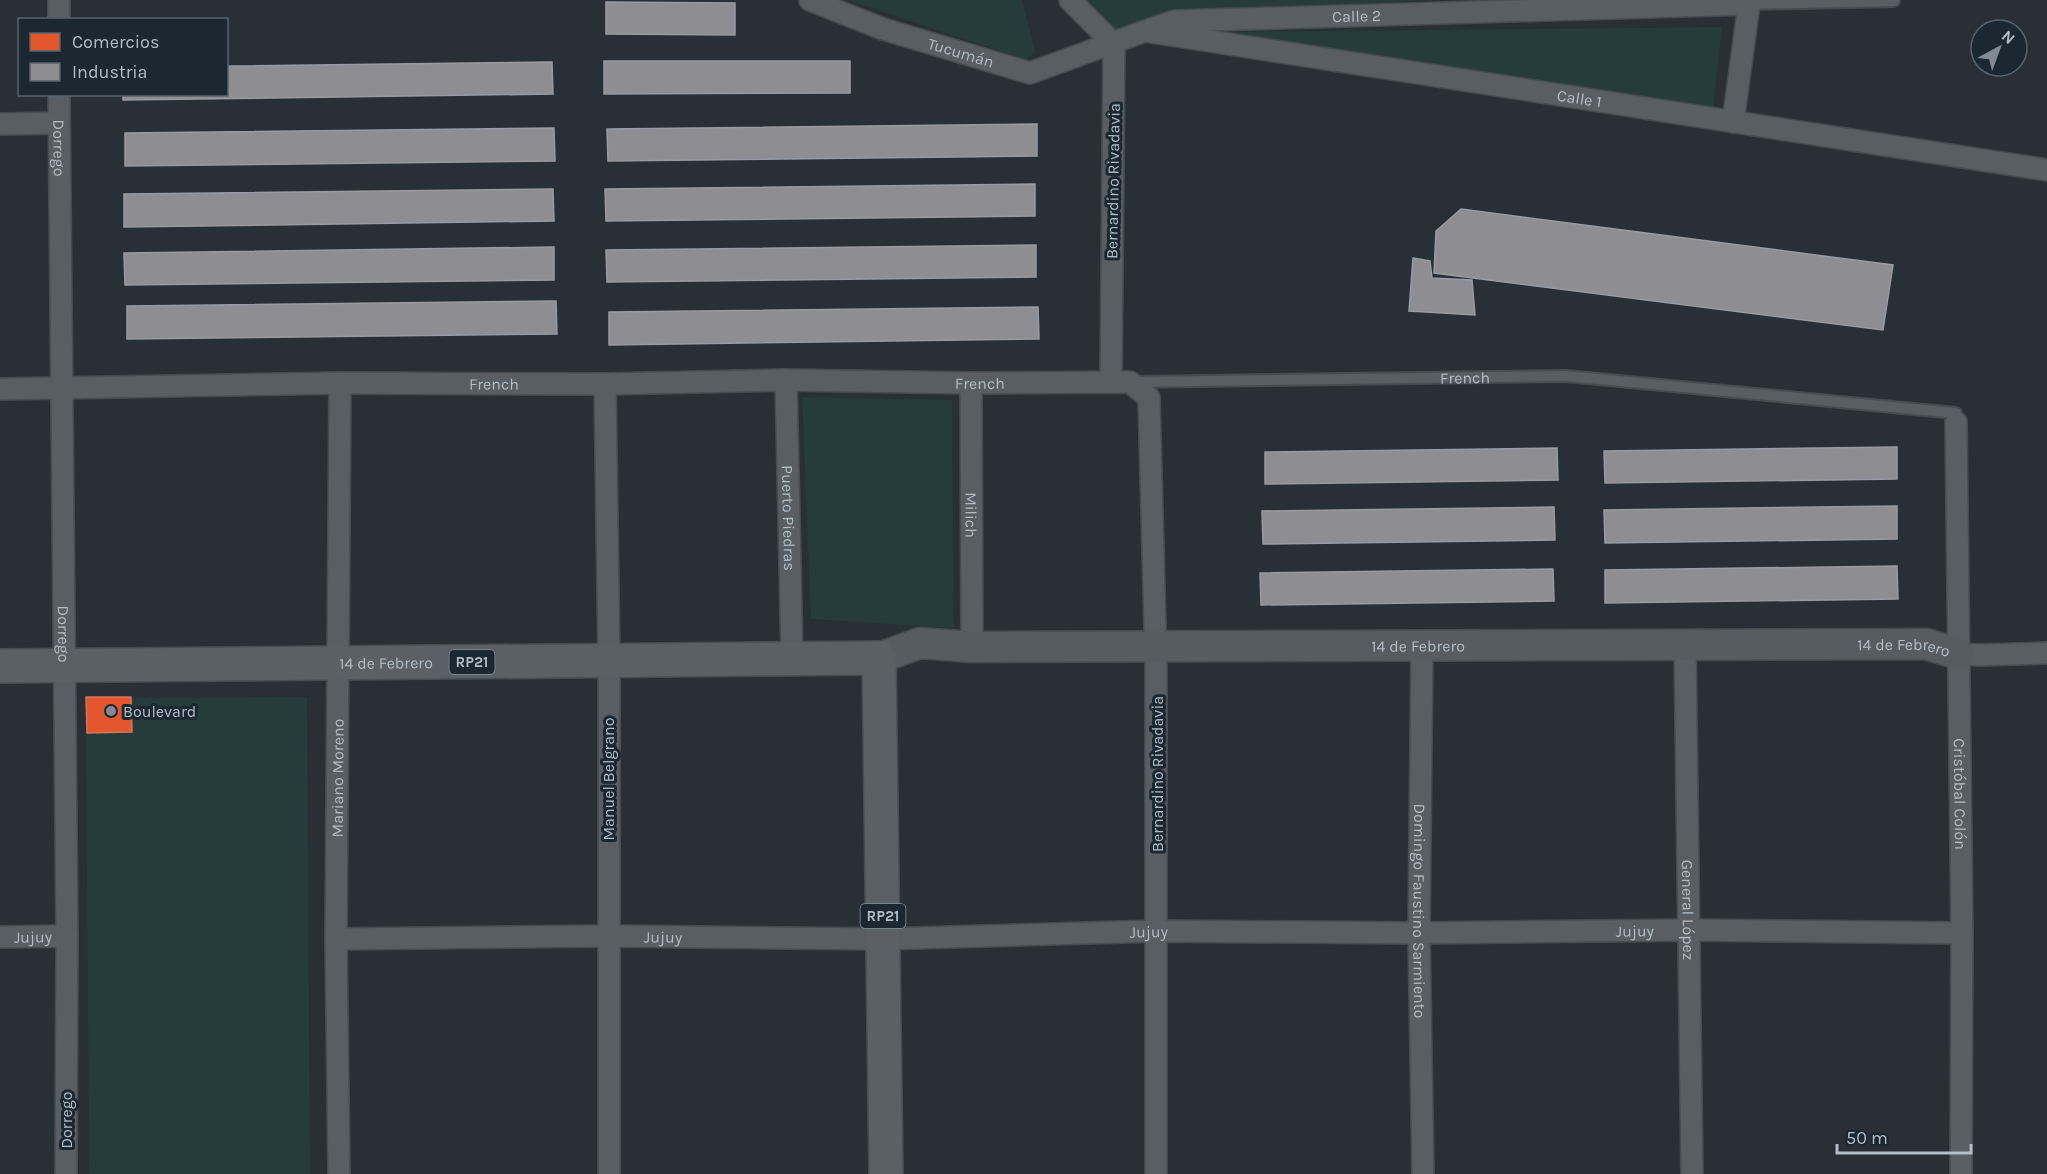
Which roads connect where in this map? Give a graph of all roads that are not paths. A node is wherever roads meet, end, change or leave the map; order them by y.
1 (59, 0) edge
2 (810, 0) edge
3 (1070, 0) edge
4 (1894, 1) edge
5 (1749, 4) junction
6 (1514, 6) edge
7 (59, 18) edge
8 (1145, 31) junction
9 (1114, 44) junction
10 (59, 96) edge
11 (1733, 122) junction
12 (59, 123) junction
13 (0, 124) edge
14 (2047, 170) edge
15 (786, 380) junction
16 (1120, 382) junction
17 (340, 383) junction
18 (971, 383) junction
19 (605, 384) junction
20 (61, 388) junction
21 (0, 389) edge
22 (1956, 418) joint
23 (972, 647) junction
24 (1685, 653) junction
25 (2047, 653) edge
26 (1958, 654) junction
27 (1156, 656) junction
28 (1422, 656) junction
29 (792, 657) junction
30 (879, 658) junction
31 (609, 660) junction
32 (339, 664) junction
33 (0, 666) edge
34 (64, 666) junction
35 (1689, 930) junction
36 (1157, 931) junction
37 (1419, 933) junction
38 (1962, 933) junction
39 (67, 936) junction
40 (608, 936) junction
41 (0, 937) edge
42 (336, 939) junction
43 (883, 939) junction
44 (66, 1174) edge
45 (339, 1174) edge
46 (609, 1174) edge
47 (886, 1174) edge
48 (1156, 1174) edge
49 (1423, 1174) edge
50 (1692, 1174) edge
51 (1961, 1174) edge

1 - 7 street
2 - 9 street, Tucumán
3 - 9 street
4 - 5 lane, Calle 2
5 - 6 street, Calle 2
5 - 11 street
6 - 8 street, Calle 2
8 - 9 street
8 - 11 street, Calle 1
9 - 16 street, Bernardino Rivadavia
10 - 12 street, Dorrego
11 - 14 street, Calle 1
12 - 13 street
12 - 20 street, Dorrego
15 - 18 street, French
15 - 19 street, French
15 - 29 street, Puerto Piedras
16 - 18 street, French
16 - 22 lane, French
16 - 27 street, Bernardino Rivadavia
17 - 19 street, French
17 - 20 street, French
17 - 32 street, Mariano Moreno
18 - 23 street, Milich
19 - 31 street, Manuel Belgrano
20 - 21 street, French
20 - 34 street, Dorrego
22 - 26 street, Cristóbal Colón
23 - 27 main road, 14 de Febrero
23 - 30 main road, 14 de Febrero
24 - 26 main road, 14 de Febrero
24 - 28 main road, 14 de Febrero
24 - 35 street, General López
25 - 26 street, 14 de Febrero
26 - 38 street, Cristóbal Colón
27 - 28 main road, 14 de Febrero
27 - 30 main road, 14 de Febrero
27 - 36 street, Bernardino Rivadavia
28 - 37 street, Domingo Faustino Sarmiento
29 - 30 main road, 14 de Febrero / RP21
29 - 31 main road, 14 de Febrero / RP21
30 - 43 main road, RP21
31 - 32 main road, 14 de Febrero / RP21
31 - 40 street, Manuel Belgrano
32 - 34 main road, 14 de Febrero / RP21
32 - 42 street, Mariano Moreno
33 - 34 main road, 14 de Febrero / RP21
34 - 39 street, Dorrego
35 - 37 street, Jujuy
35 - 38 street, Jujuy
35 - 50 street, General López
36 - 37 street, Jujuy
36 - 43 street, Jujuy
36 - 48 street, Bernardino Rivadavia
37 - 49 street, Domingo Faustino Sarmiento
38 - 51 street, Cristóbal Colón
39 - 41 street, Jujuy
39 - 44 street, Dorrego
40 - 42 street, Jujuy
40 - 43 street, Jujuy
40 - 46 street, Manuel Belgrano
42 - 45 street, Mariano Moreno
43 - 47 main road, RP21

